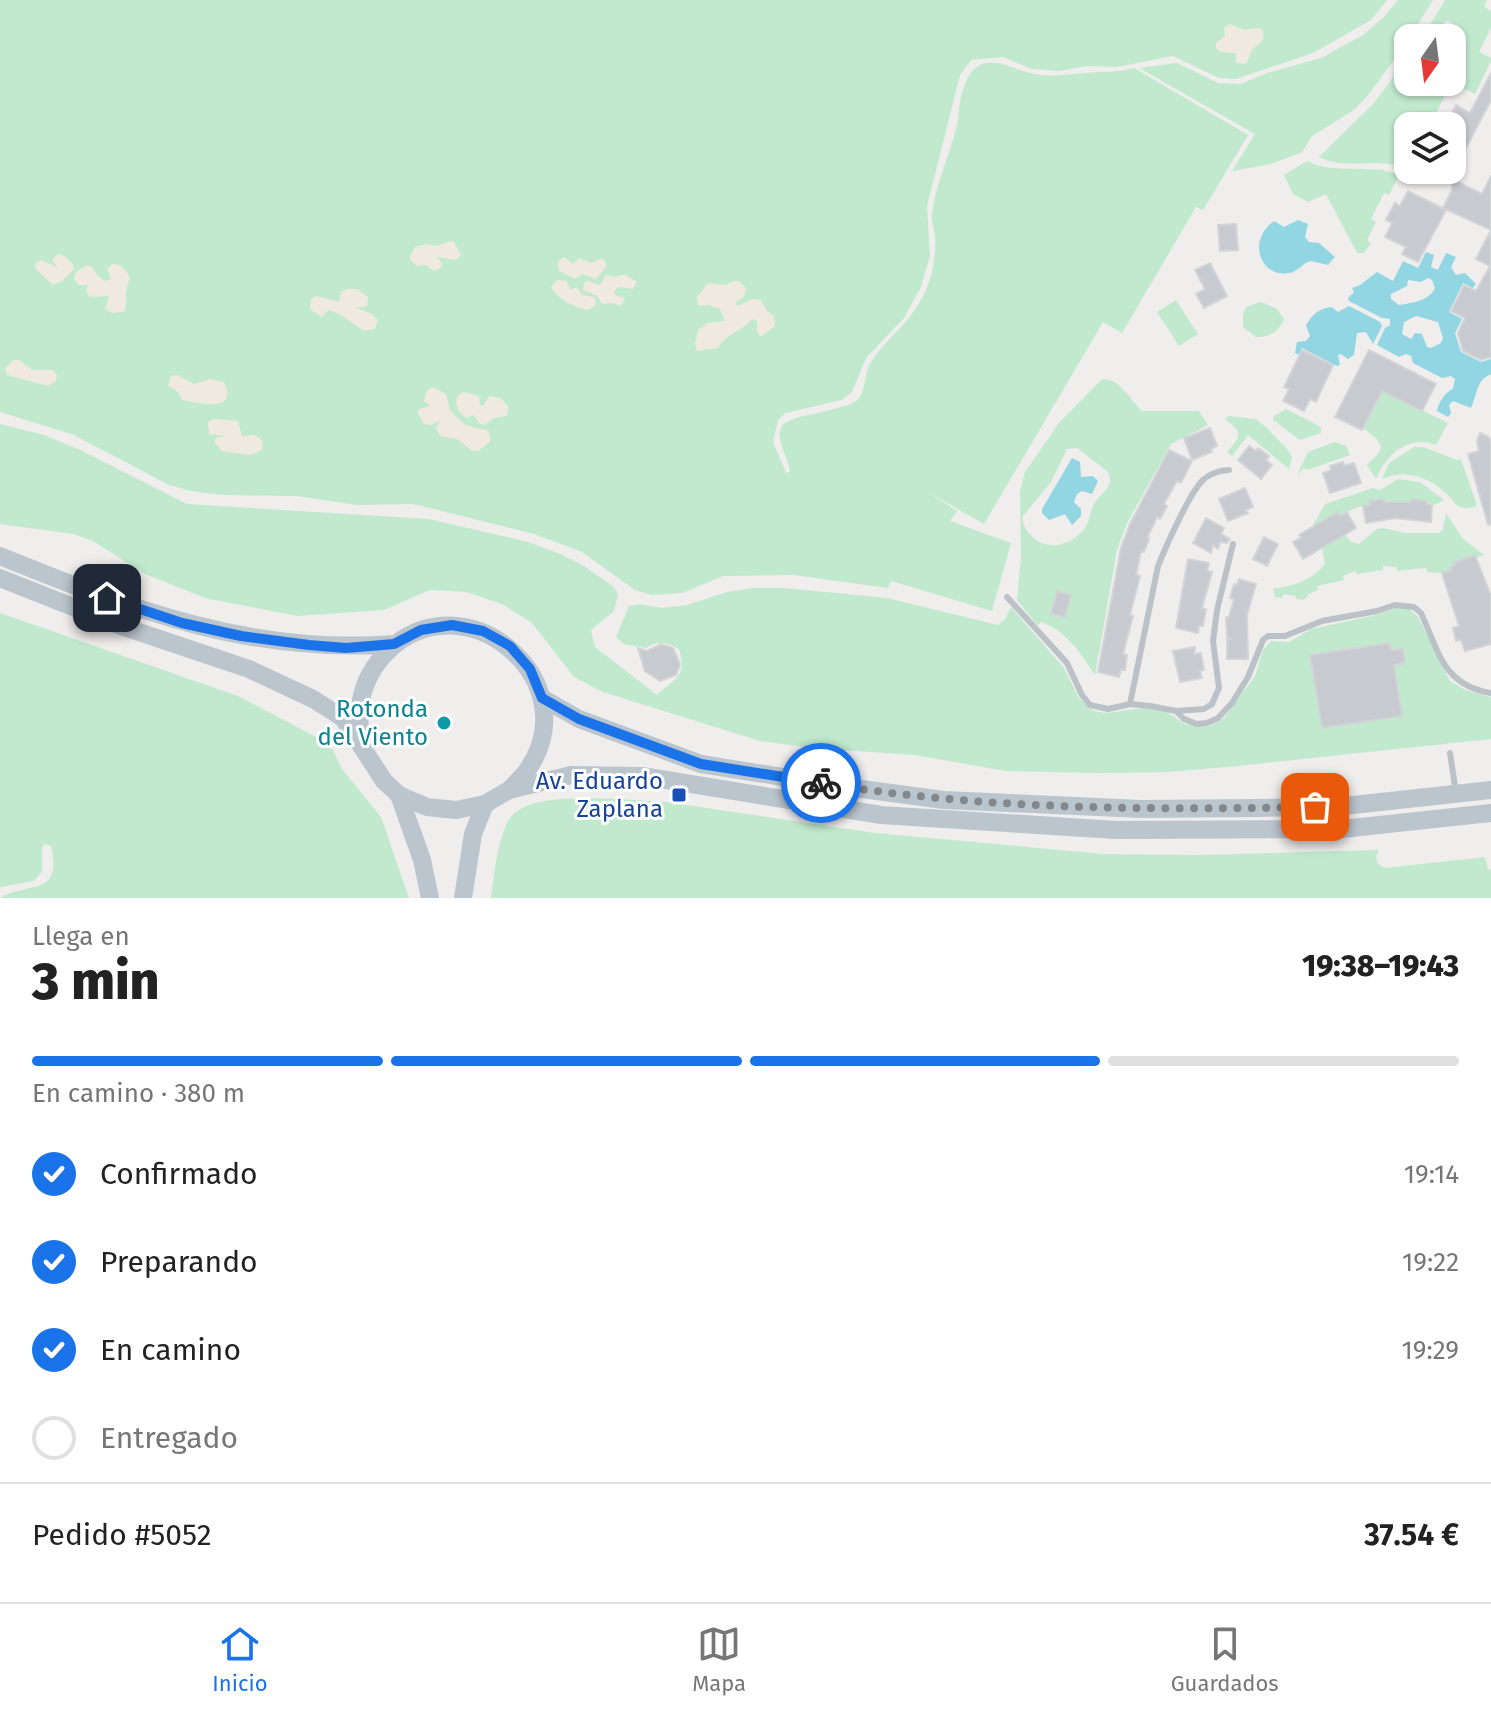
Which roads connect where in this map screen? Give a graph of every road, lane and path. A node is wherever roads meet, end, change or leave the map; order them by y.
1 (1229, 470) dead end
2 (1233, 544) dead end
3 (0, 556) edge
4 (0, 578) edge
5 (1007, 597) dead end
6 (394, 644) junction
7 (1491, 693) edge
8 (542, 698) junction
9 (1130, 704) junction
10 (1176, 711) junction
11 (363, 746) junction
12 (1450, 753) dead end
13 (509, 790) junction
14 (1491, 790) edge
15 (399, 795) junction
16 (1456, 795) junction
17 (485, 804) junction
18 (1491, 813) edge
19 (430, 898) edge
20 (463, 898) edge

1 - 9 lane
2 - 10 lane
3 - 6 main road
4 - 11 main road
5 - 9 lane
6 - 8 main road
6 - 11 main road
7 - 10 lane
8 - 13 main road
8 - 16 main road
9 - 10 lane
11 - 15 main road
12 - 16 lane
13 - 17 main road
13 - 18 main road
14 - 16 main road
15 - 17 main road
15 - 19 main road
17 - 20 main road

